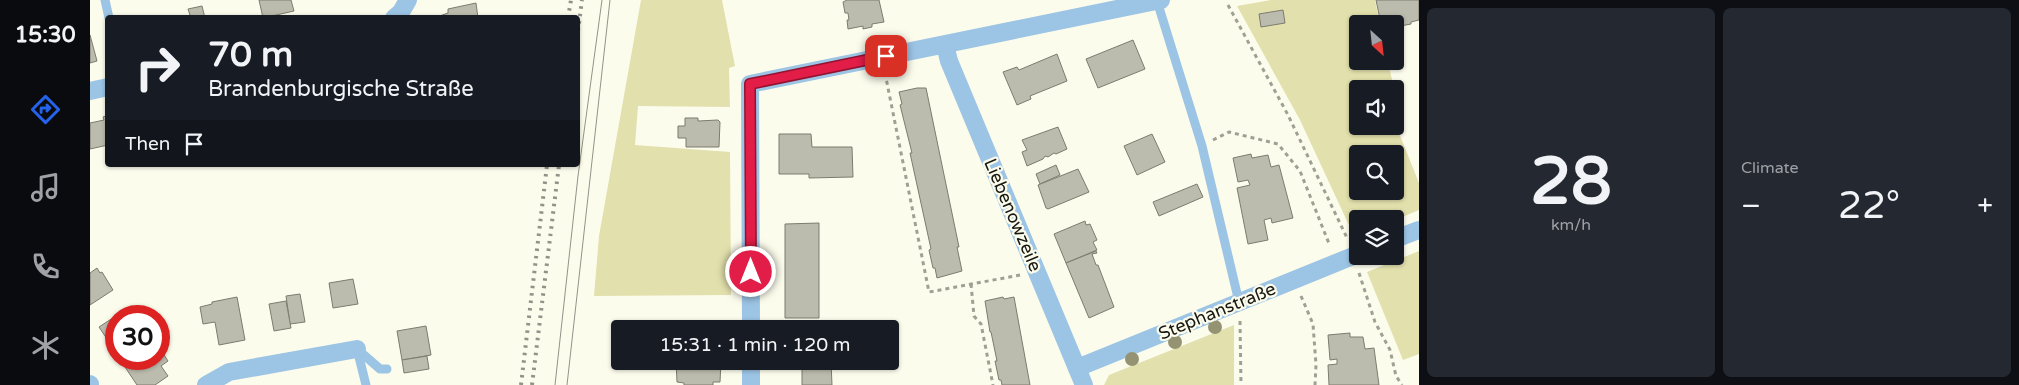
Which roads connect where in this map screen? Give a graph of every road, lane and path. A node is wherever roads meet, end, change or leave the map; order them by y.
1 (105, 0) edge
2 (408, 0) edge
3 (1159, 0) edge
4 (1128, 4) edge
5 (1228, 5) dead end
6 (108, 15) edge
7 (398, 15) edge
8 (945, 45) junction
9 (884, 73) dead end
10 (105, 88) edge
11 (90, 91) edge
12 (1202, 146) junction
13 (1419, 230) edge
14 (1404, 236) edge
15 (1349, 240) edge
16 (1331, 249) dead end
17 (1349, 250) edge
18 (1359, 272) dead end
19 (1020, 275) dead end
20 (971, 284) junction
21 (1301, 296) dead end
22 (1239, 302) junction
23 (751, 320) edge
24 (1240, 320) dead end
25 (357, 349) junction
26 (1077, 368) junction
27 (387, 369) dead end
28 (751, 370) edge
29 (206, 385) edge
30 (366, 385) edge
31 (751, 385) edge
32 (993, 385) edge
33 (1084, 385) edge
34 (1241, 385) edge
35 (1314, 385) edge
36 (1402, 385) edge

1 - 6 lane
2 - 7 street
3 - 4 street
3 - 12 lane
4 - 8 street
5 - 15 path
8 - 23 street
8 - 26 street, Liebenowzeile
9 - 20 path
10 - 11 street
12 - 16 path
12 - 22 lane
13 - 14 street
17 - 22 street, Stephanstraße
18 - 36 path
19 - 20 path
20 - 32 path
21 - 35 path
22 - 26 street, Stephanstraße
24 - 34 path
25 - 27 lane
25 - 29 street
25 - 30 lane
26 - 33 street, Liebenowzeile
28 - 31 street

